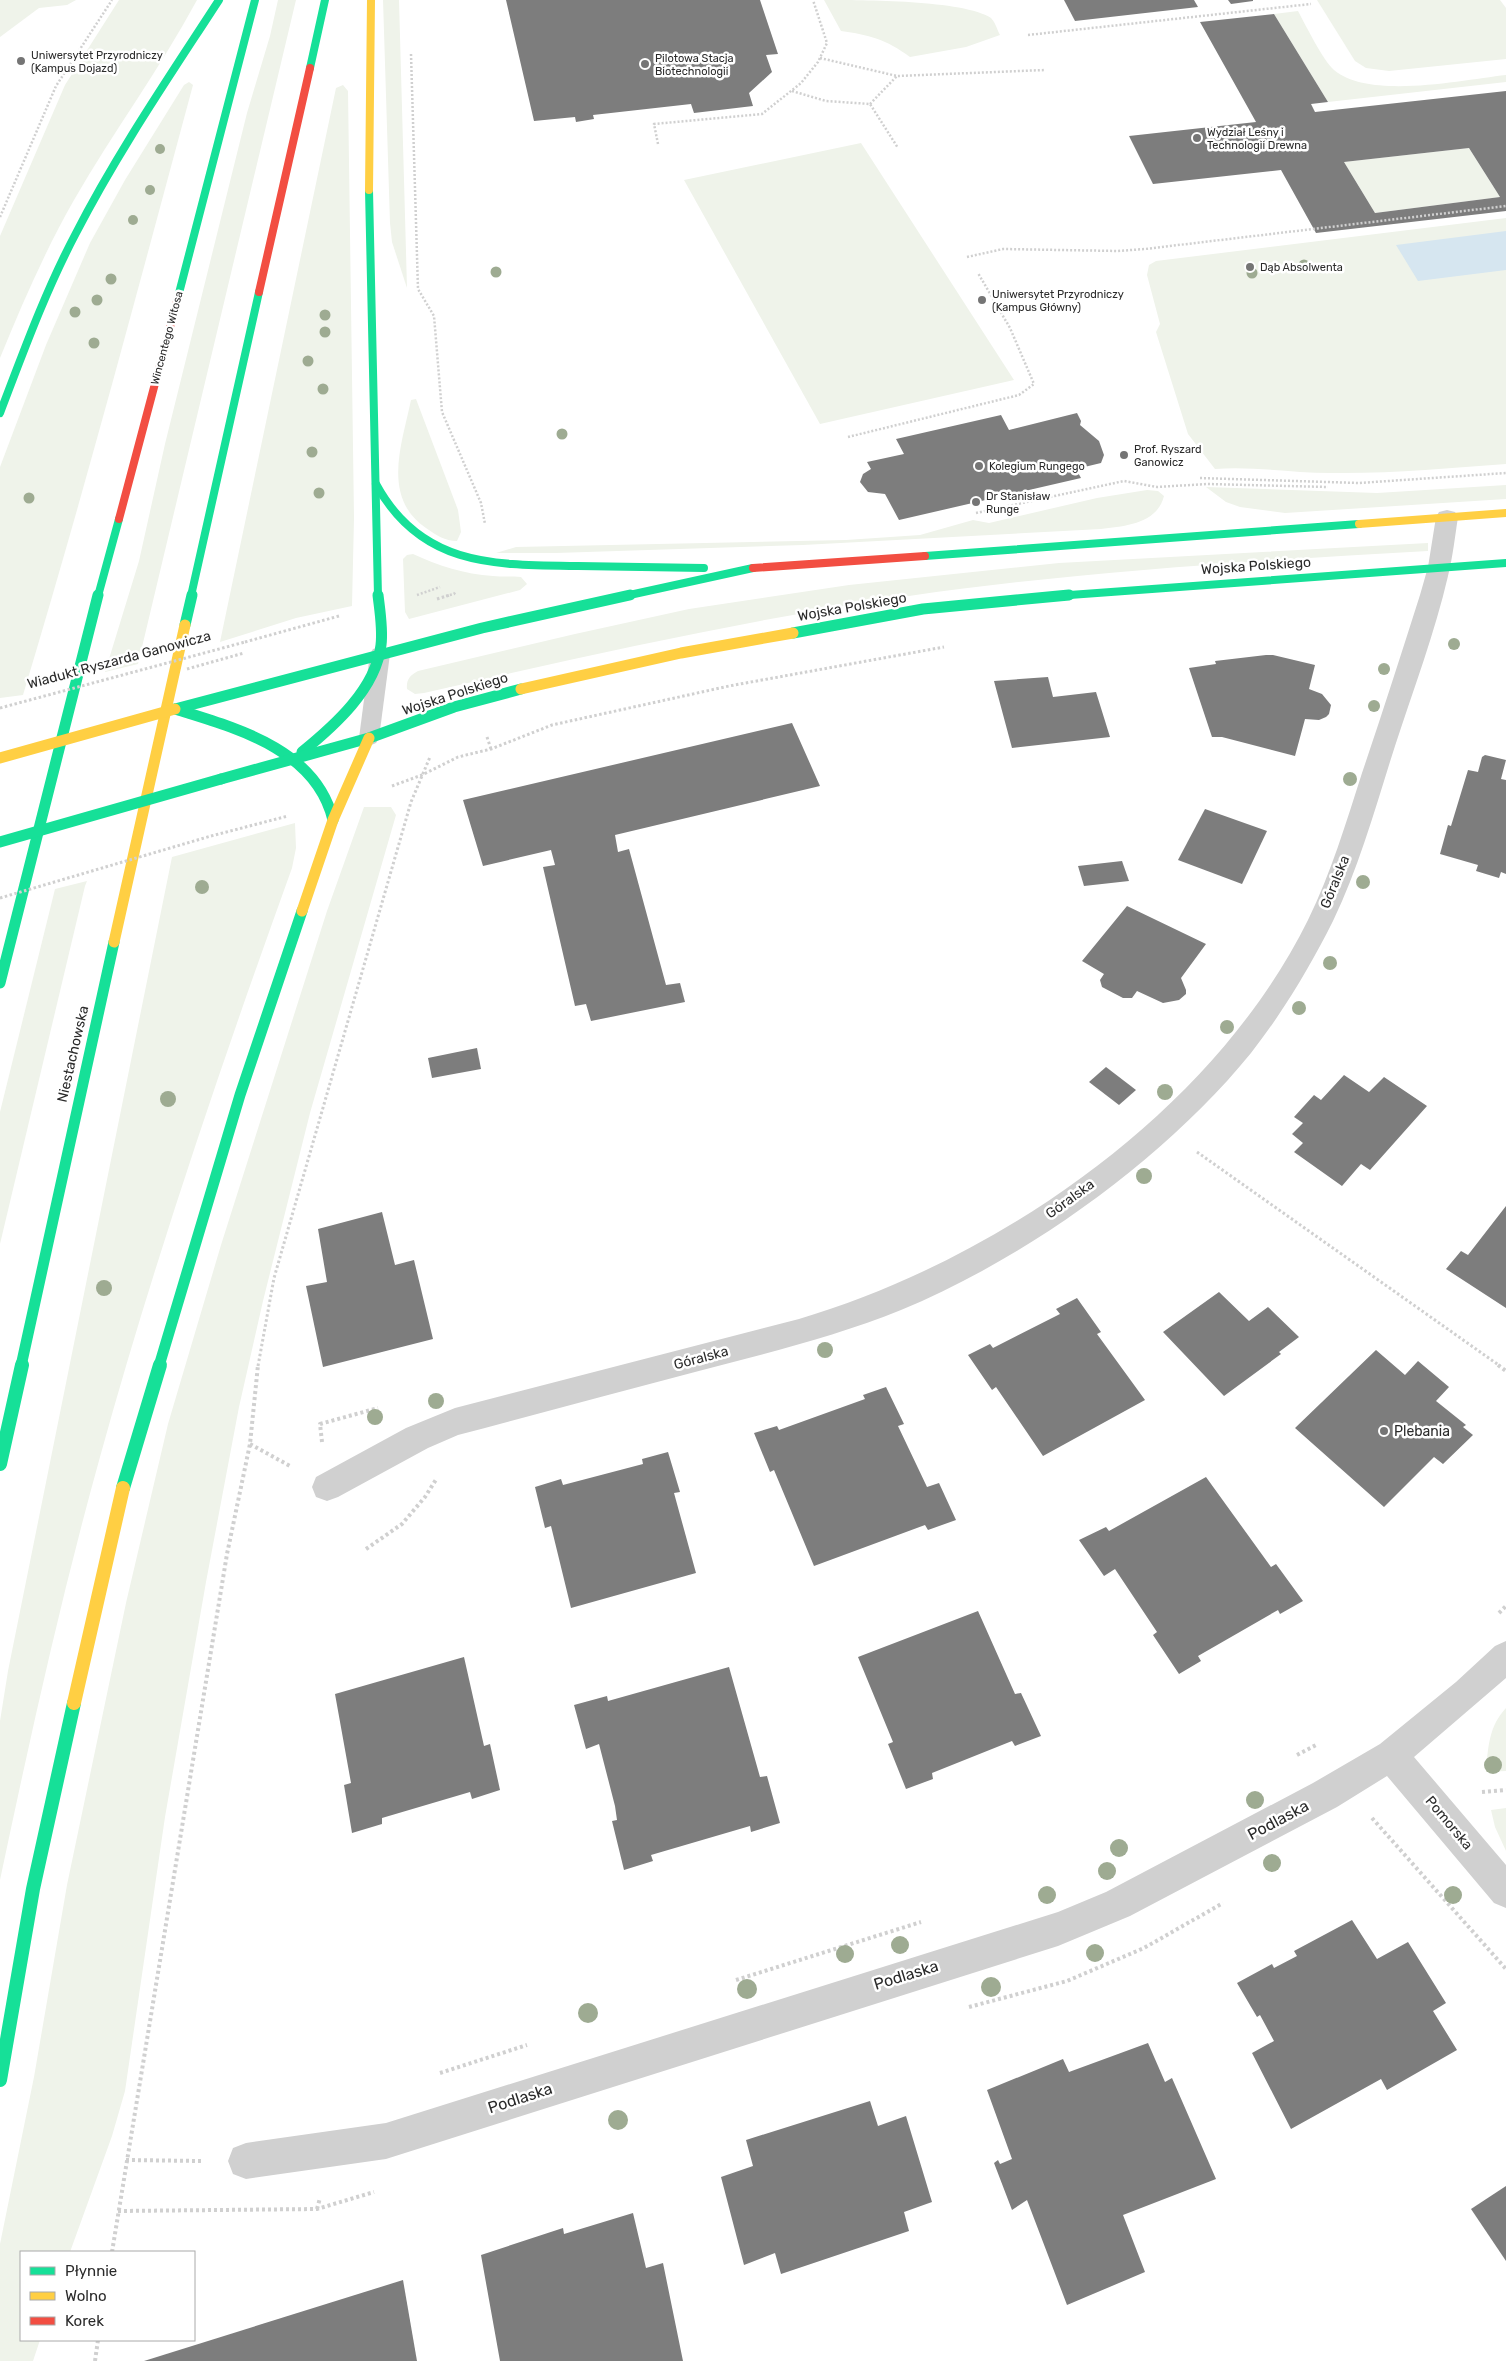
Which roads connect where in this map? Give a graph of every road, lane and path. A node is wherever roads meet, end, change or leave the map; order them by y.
1 (112, 0) edge
2 (219, 0) edge
3 (255, 0) edge
4 (325, 0) edge
5 (371, 0) edge
6 (812, 0) edge
7 (1311, 4) dead end
8 (1028, 35) dead end
9 (410, 48) dead end
10 (820, 58) junction
11 (1045, 70) dead end
12 (898, 76) junction
13 (792, 90) junction
14 (870, 104) junction
15 (658, 144) dead end
16 (898, 148) dead end
17 (1506, 206) edge
18 (0, 217) edge
19 (968, 257) dead end
20 (978, 273) dead end
21 (0, 413) edge
22 (848, 438) dead end
23 (1506, 473) edge
24 (375, 478) junction
25 (1200, 478) dead end
26 (1331, 487) dead end
27 (481, 503) dead end
28 (1506, 513) edge
29 (973, 514) dead end
30 (1446, 517) junction
31 (1506, 563) edge
32 (1439, 567) junction
33 (746, 569) junction
34 (246, 642) dead end
35 (949, 646) dead end
36 (380, 654) junction
37 (0, 708) edge
38 (175, 709) junction
39 (369, 738) junction
40 (430, 757) dead end
41 (0, 758) edge
42 (292, 758) junction
43 (422, 775) junction
44 (385, 788) dead end
45 (333, 820) junction
46 (10, 828) dead end
47 (52, 828) junction
48 (211, 836) dead end
49 (0, 842) edge
50 (0, 898) edge
51 (0, 983) edge
52 (1161, 1127) junction
53 (1506, 1371) edge
54 (384, 1406) dead end
55 (0, 1464) edge
56 (327, 1487) joint
57 (1506, 1606) edge
58 (1492, 1619) dead end
59 (1506, 1657) edge
60 (1324, 1740) dead end
61 (1391, 1754) junction
62 (1292, 1759) dead end
63 (1506, 1891) edge
64 (926, 1920) dead end
65 (732, 1981) dead end
66 (536, 2043) dead end
67 (432, 2076) dead end
68 (0, 2080) edge
69 (336, 2148) junction
70 (126, 2160) junction
71 (246, 2161) joint
72 (317, 2210) dead end
73 (112, 2251) edge
74 (98, 2341) edge
75 (95, 2361) edge

1 - 18 path
2 - 21 main road
3 - 51 main road, Wincentego Witosa
4 - 55 main road, Niestachowska
5 - 24 main road
6 - 10 path
7 - 8 path
9 - 27 path
10 - 12 path
10 - 13 path
11 - 12 path
12 - 14 path
13 - 14 path
13 - 15 path
14 - 16 path
17 - 19 path
20 - 22 path
23 - 25 path
24 - 33 main road
24 - 36 main road
26 - 29 path
28 - 30 main road
30 - 32 street, Góralska
30 - 33 main road
31 - 32 main road, Wojska Polskiego
32 - 39 main road, Wojska Polskiego
32 - 52 street, Góralska
33 - 36 main road
34 - 37 path, Wiadukt Ryszarda Ganowicza, bridge
35 - 43 path
36 - 38 main road
36 - 39 lane
36 - 42 main road
38 - 41 main road, bridge
38 - 42 main road
39 - 42 main road, Wojska Polskiego
39 - 45 main road
40 - 43 path
42 - 45 main road
42 - 47 main road, Wojska Polskiego, bridge
43 - 44 path
43 - 70 path
45 - 68 main road
46 - 47 main road, bridge
47 - 49 main road, bridge
48 - 50 path, bridge
52 - 53 path
52 - 56 street, Góralska
54 - 56 path
57 - 58 path
59 - 61 street, Podlaska
60 - 62 path
61 - 63 street, Pomorska
61 - 69 street, Podlaska
64 - 65 path
66 - 67 path
69 - 71 street, Podlaska
69 - 72 path
70 - 71 path
70 - 73 path
74 - 75 path

